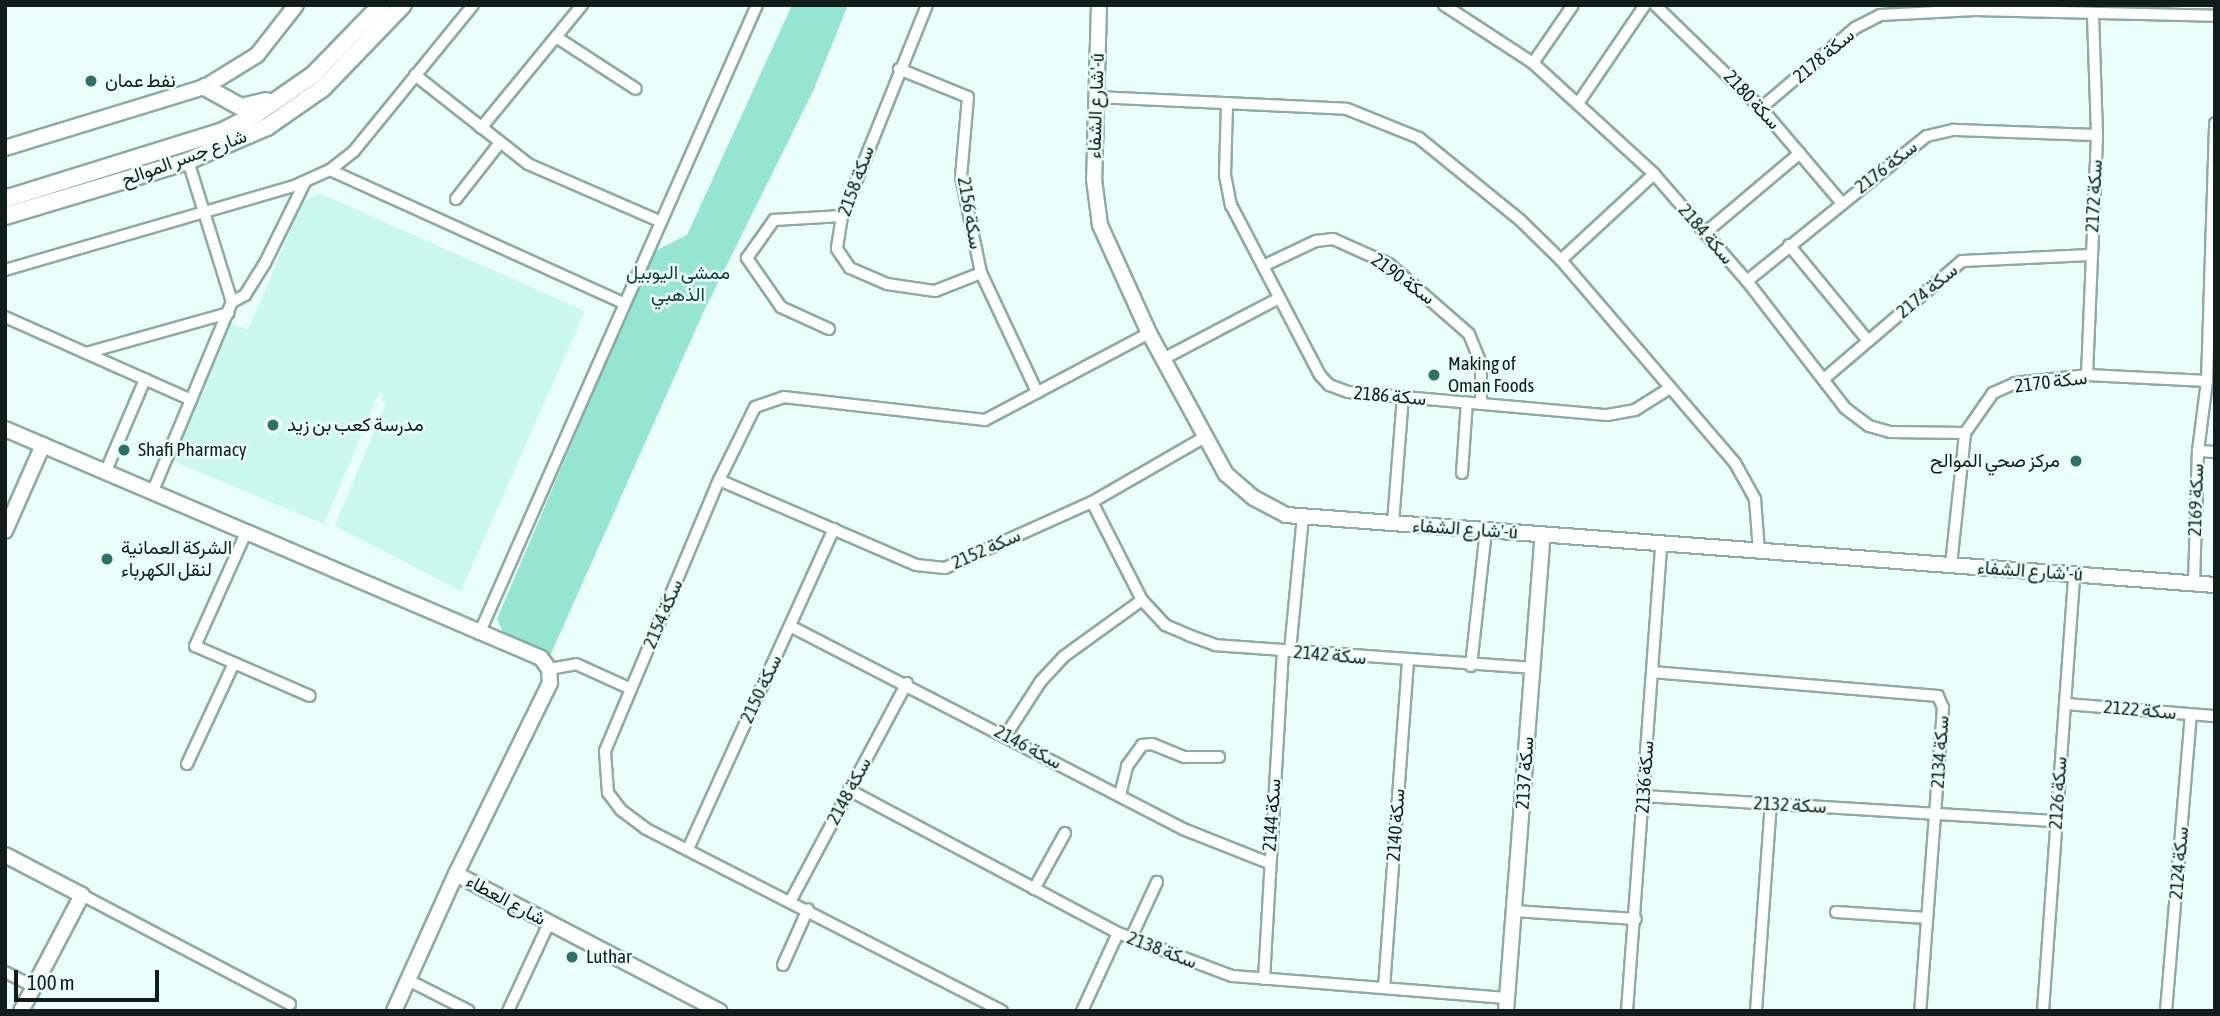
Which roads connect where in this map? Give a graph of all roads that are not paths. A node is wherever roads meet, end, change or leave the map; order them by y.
1 (296, 5) edge
2 (381, 5) edge
3 (403, 5) edge
4 (473, 5) edge
5 (582, 5) edge
6 (757, 5) edge
7 (927, 5) edge
8 (1099, 5) edge
9 (1444, 5) edge
10 (1573, 5) edge
11 (1645, 5) edge
12 (1655, 5) edge
13 (1975, 8) edge
14 (2093, 16) junction
15 (2215, 16) edge
16 (556, 37) junction
17 (1533, 63) junction
18 (899, 69) junction
19 (415, 75) junction
20 (205, 87) junction
21 (636, 89) dead end
22 (292, 92) junction
23 (1096, 97) junction
24 (1579, 102) junction
25 (1227, 104) junction
26 (1761, 108) junction
27 (2215, 123) edge
28 (481, 128) junction
29 (2097, 135) junction
30 (2215, 136) edge
31 (499, 144) junction
32 (5, 148) edge
33 (1800, 153) junction
34 (188, 161) junction
35 (330, 170) junction
36 (1654, 174) junction
37 (305, 182) junction
38 (5, 199) edge
39 (456, 199) dead end
40 (1841, 202) junction
41 (205, 212) junction
42 (5, 216) edge
43 (842, 216) junction
44 (659, 222) junction
45 (1705, 233) junction
46 (1789, 245) junction
47 (2091, 255) junction
48 (1561, 260) junction
49 (1263, 266) junction
50 (5, 270) edge
51 (981, 273) junction
52 (1747, 281) junction
53 (1279, 298) junction
54 (623, 303) junction
55 (230, 307) junction
56 (5, 317) edge
57 (829, 328) dead end
58 (1149, 333) junction
59 (1868, 341) junction
60 (86, 353) junction
61 (1163, 359) junction
62 (2087, 375) junction
63 (1825, 378) junction
64 (145, 379) junction
65 (2207, 381) junction
66 (1668, 389) junction
67 (1037, 392) junction
68 (1404, 397) junction
69 (191, 400) junction
70 (1467, 402) junction
71 (1481, 404) junction
72 (5, 429) edge
73 (1965, 433) junction
74 (1205, 437) junction
75 (43, 445) junction
76 (2198, 451) junction
77 (2215, 453) edge
78 (105, 472) junction
79 (1462, 473) dead end
80 (719, 480) junction
81 (152, 494) junction
82 (1092, 502) junction
83 (1303, 516) junction
84 (1393, 523) junction
85 (834, 529) junction
86 (1486, 530) junction
87 (5, 531) edge
88 (245, 535) junction
89 (1543, 535) junction
90 (1661, 543) junction
91 (1759, 551) junction
92 (1951, 565) junction
93 (2074, 575) junction
94 (2194, 584) junction
95 (2215, 585) edge
96 (1142, 600) junction
97 (790, 626) junction
98 (479, 634) junction
99 (1287, 651) junction
100 (234, 663) junction
101 (1408, 663) junction
102 (1471, 666) junction
103 (1533, 668) junction
104 (550, 669) junction
105 (1652, 672) junction
106 (907, 683) junction
107 (631, 689) junction
108 (310, 696) dead end
109 (2065, 704) junction
110 (2191, 715) junction
111 (2215, 716) edge
112 (1006, 735) junction
113 (1219, 757) dead end
114 (187, 764) dead end
115 (849, 790) junction
116 (1120, 795) junction
117 (1644, 796) junction
118 (1771, 804) junction
119 (1936, 813) junction
120 (2056, 821) junction
121 (1065, 833) dead end
122 (688, 849) junction
123 (5, 855) edge
124 (1269, 863) junction
125 (456, 873) junction
126 (1157, 882) dead end
127 (1034, 889) junction
128 (82, 895) junction
129 (791, 900) junction
130 (808, 909) junction
131 (1514, 911) junction
132 (1836, 912) dead end
133 (1927, 918) junction
134 (1636, 919) junction
135 (549, 923) junction
136 (1118, 933) junction
137 (1131, 938) junction
138 (783, 965) dead end
139 (5, 972) edge
140 (1264, 979) junction
141 (408, 980) junction
142 (33, 986) junction
143 (1384, 988) junction
144 (290, 1004) dead end
145 (1507, 1004) edge
146 (21, 1011) edge
147 (394, 1011) edge
148 (470, 1011) edge
149 (508, 1011) edge
150 (719, 1011) edge
151 (1002, 1011) edge
152 (1082, 1011) edge
153 (1627, 1011) edge
154 (1756, 1011) edge
155 (1920, 1011) edge
156 (2043, 1011) edge
157 (2166, 1011) edge

1 - 20 street
2 - 22 main road, شارع جسر الموالح
3 - 34 main road, شارع جسر الموالح
4 - 19 street
5 - 16 street
6 - 44 street
7 - 18 street, سكة 2158
8 - 23 street, شارع الشفاء'-ú
9 - 17 street, سكة 2184
10 - 17 street
11 - 24 street
12 - 26 street, سكة 2180
13 - 14 street, سكة 2178
13 - 26 street, سكة 2178
14 - 15 street, سكة 2178
14 - 29 street, سكة 2172
16 - 21 street
16 - 28 street
17 - 24 street, سكة 2184
18 - 43 street, سكة 2158
18 - 51 street, سكة 2156
19 - 28 street
19 - 35 street
20 - 22 main road
20 - 32 street
22 - 38 main road, شارع جسر الموالح
23 - 25 street
23 - 58 street, شارع الشفاء'-ú
24 - 36 street, سكة 2184
25 - 48 street
25 - 49 street, سكة 2186
26 - 33 street, سكة 2180
27 - 30 street, سكة 2169
28 - 31 street
29 - 40 street, سكة 2176
29 - 47 street, سكة 2172
30 - 65 street, سكة 2169
31 - 39 street
31 - 44 street
33 - 40 street, سكة 2180
33 - 45 street
34 - 41 street
34 - 42 main road, شارع جسر الموالح
35 - 37 street
35 - 54 street
36 - 45 street, سكة 2184
36 - 48 street
37 - 41 street
37 - 55 street
40 - 46 street, سكة 2176
41 - 50 street
41 - 55 street
43 - 51 street, سكة 2158
43 - 57 street
44 - 54 street
45 - 52 street, سكة 2184
46 - 52 street, سكة 2176
46 - 59 street
47 - 59 street, سكة 2174
47 - 62 street, سكة 2172
48 - 66 street
49 - 53 street, سكة 2186
49 - 71 street, سكة 2190
51 - 67 street, سكة 2156
52 - 63 street, سكة 2184
53 - 61 street
53 - 68 street, سكة 2186
54 - 98 street
55 - 60 street
55 - 69 street
56 - 60 street
58 - 61 street, شارع الشفاء'-ú
58 - 67 street, سكة 2154
59 - 63 street, سكة 2174
60 - 64 street
61 - 74 street, شارع الشفاء'-ú
62 - 65 street, سكة 2170
62 - 73 street, سكة 2170
63 - 73 street, سكة 2184
64 - 69 street
64 - 78 street
65 - 76 street, سكة 2169
66 - 71 street, سكة 2186
66 - 91 street
67 - 80 street, سكة 2154
68 - 70 street, سكة 2186
68 - 84 street
69 - 81 street
70 - 71 street, سكة 2186
70 - 79 street
72 - 75 street
73 - 92 street, سكة 2170
74 - 82 street, سكة 2152
74 - 83 street, شارع الشفاء'-ú
75 - 78 street
75 - 87 street
76 - 77 street
76 - 94 street, سكة 2169
78 - 81 street
80 - 85 street, سكة 2152
80 - 107 street, سكة 2154
81 - 88 street
82 - 85 street, سكة 2152
82 - 96 street, سكة 2142
83 - 84 street, شارع الشفاء'-ú
83 - 99 street, سكة 2144
84 - 86 street, شارع الشفاء'-ú
85 - 97 street, سكة 2150
86 - 89 street, شارع الشفاء'-ú
86 - 102 street
88 - 98 street
88 - 100 street
89 - 90 street, شارع الشفاء'-ú
89 - 103 street, سكة 2137
90 - 91 street, شارع الشفاء'-ú
90 - 105 street, سكة 2136
91 - 92 street, شارع الشفاء'-ú
92 - 93 street, شارع الشفاء'-ú
93 - 94 street, شارع الشفاء'-ú
93 - 109 street, سكة 2126
94 - 95 street, شارع الشفاء'-ú
96 - 99 street, سكة 2142
96 - 112 street
97 - 106 street, سكة 2146
97 - 122 street, سكة 2150
98 - 104 street
99 - 101 street, سكة 2142
99 - 124 street, سكة 2144
100 - 108 street
100 - 114 street
101 - 102 street, سكة 2142
101 - 143 street, سكة 2140
102 - 103 street, سكة 2142
103 - 131 street, سكة 2137
104 - 107 street
104 - 125 street, شارع العطاء
105 - 117 street, سكة 2136
105 - 119 street, سكة 2134
106 - 112 street, سكة 2146
106 - 115 street, سكة 2148
107 - 122 street, سكة 2154
109 - 110 street, سكة 2122
109 - 120 street, سكة 2126
110 - 111 street, سكة 2122
110 - 157 street, سكة 2124
112 - 116 street, سكة 2146
113 - 116 street
115 - 127 street, سكة 2138
115 - 129 street, سكة 2148
116 - 124 street, سكة 2146
117 - 118 street, سكة 2132
117 - 134 street, سكة 2136
118 - 119 street, سكة 2132
118 - 154 street
119 - 120 street, سكة 2132
119 - 133 street, سكة 2134
120 - 156 street, سكة 2126
121 - 127 street
122 - 129 street, سكة 2154
123 - 128 street
124 - 140 street, سكة 2144
125 - 135 street, شارع العطاء
125 - 141 street
126 - 137 street
127 - 136 street, سكة 2138
128 - 142 street
128 - 144 street
129 - 130 street, سكة 2154
130 - 138 street
130 - 151 street, سكة 2154
131 - 134 street
131 - 145 street, سكة 2137
132 - 133 street
133 - 155 street, سكة 2134
134 - 153 street, سكة 2136
135 - 149 street
135 - 150 street, شارع العطاء
136 - 137 street, سكة 2138
136 - 152 street
137 - 140 street, سكة 2138
139 - 142 street
140 - 143 street, سكة 2138
141 - 147 street
141 - 148 street
142 - 146 street
143 - 145 street, سكة 2138

